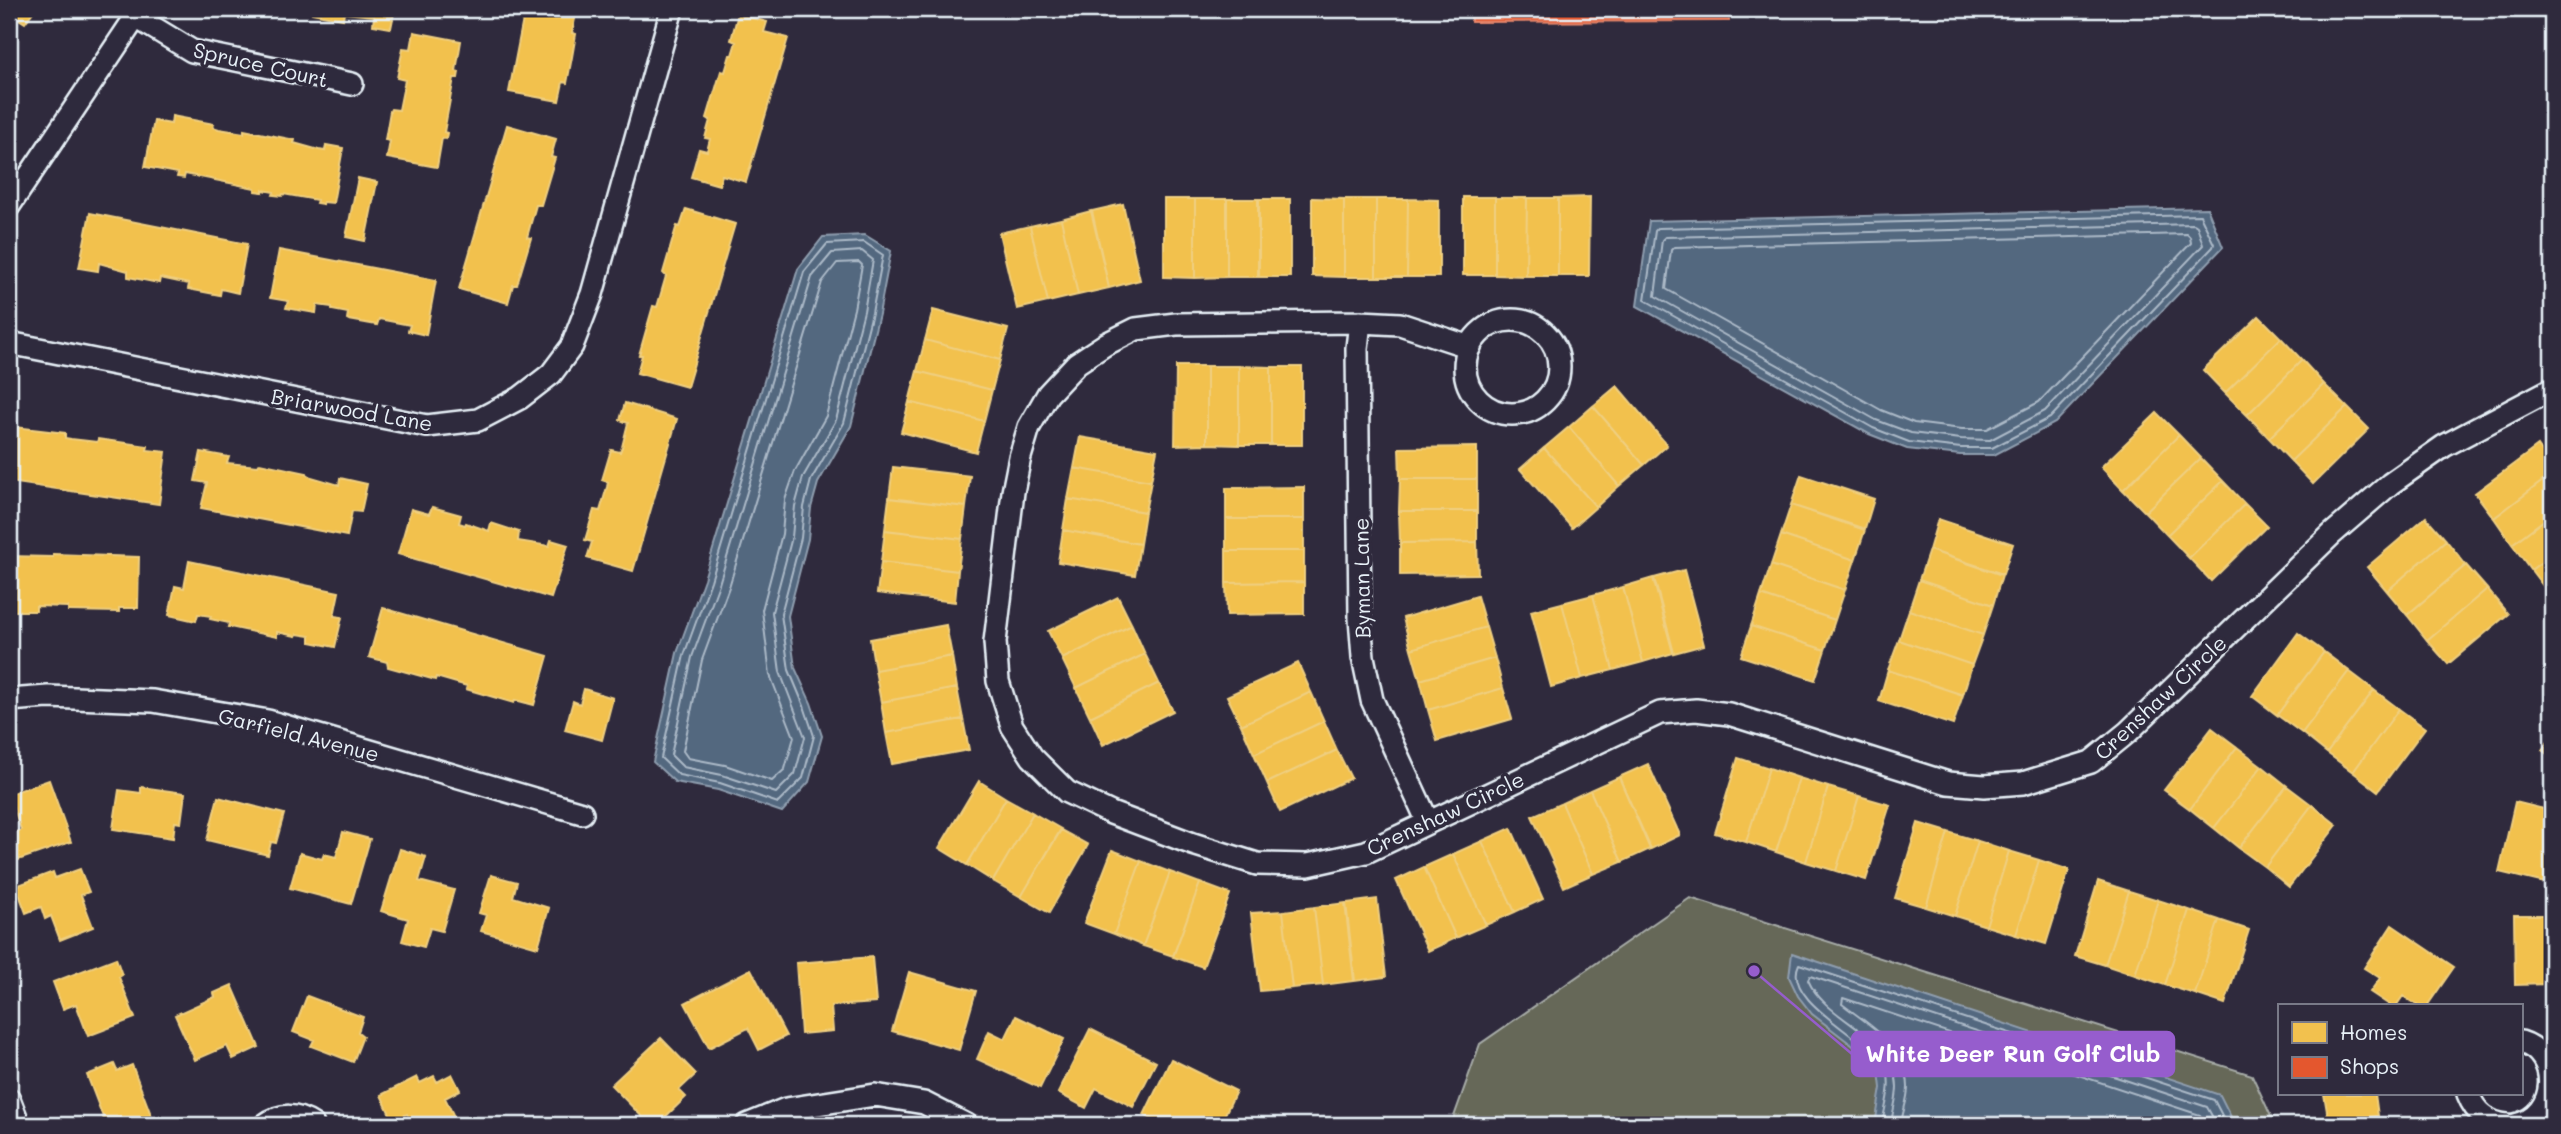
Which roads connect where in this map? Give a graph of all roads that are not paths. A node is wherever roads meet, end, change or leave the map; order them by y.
1 (672, 9) edge
2 (138, 13) edge
3 (352, 85) dead end
4 (9, 206) edge
5 (1360, 322) junction
6 (9, 344) edge
7 (1470, 347) junction
8 (2552, 389) edge
9 (9, 700) edge
10 (582, 813) dead end
11 (1428, 822) junction
12 (2522, 1042) edge
13 (2551, 1065) edge
14 (2469, 1096) edge
15 (9, 1099) edge
16 (19, 1125) edge
17 (265, 1125) edge
18 (313, 1125) edge
19 (747, 1125) edge
20 (967, 1125) edge
21 (2508, 1125) edge
22 (2515, 1125) edge

1 - 6 street, Briarwood Lane
2 - 3 street, Spruce Court
2 - 4 street
5 - 7 street, Crenshaw Circle
5 - 11 street, Byman Lane
5 - 11 street, Crenshaw Circle
7 - 7 street
8 - 11 street, Crenshaw Circle
9 - 10 street, Garfield Avenue
12 - 13 street
13 - 22 street
14 - 21 street
15 - 16 street
17 - 18 street
19 - 20 street

